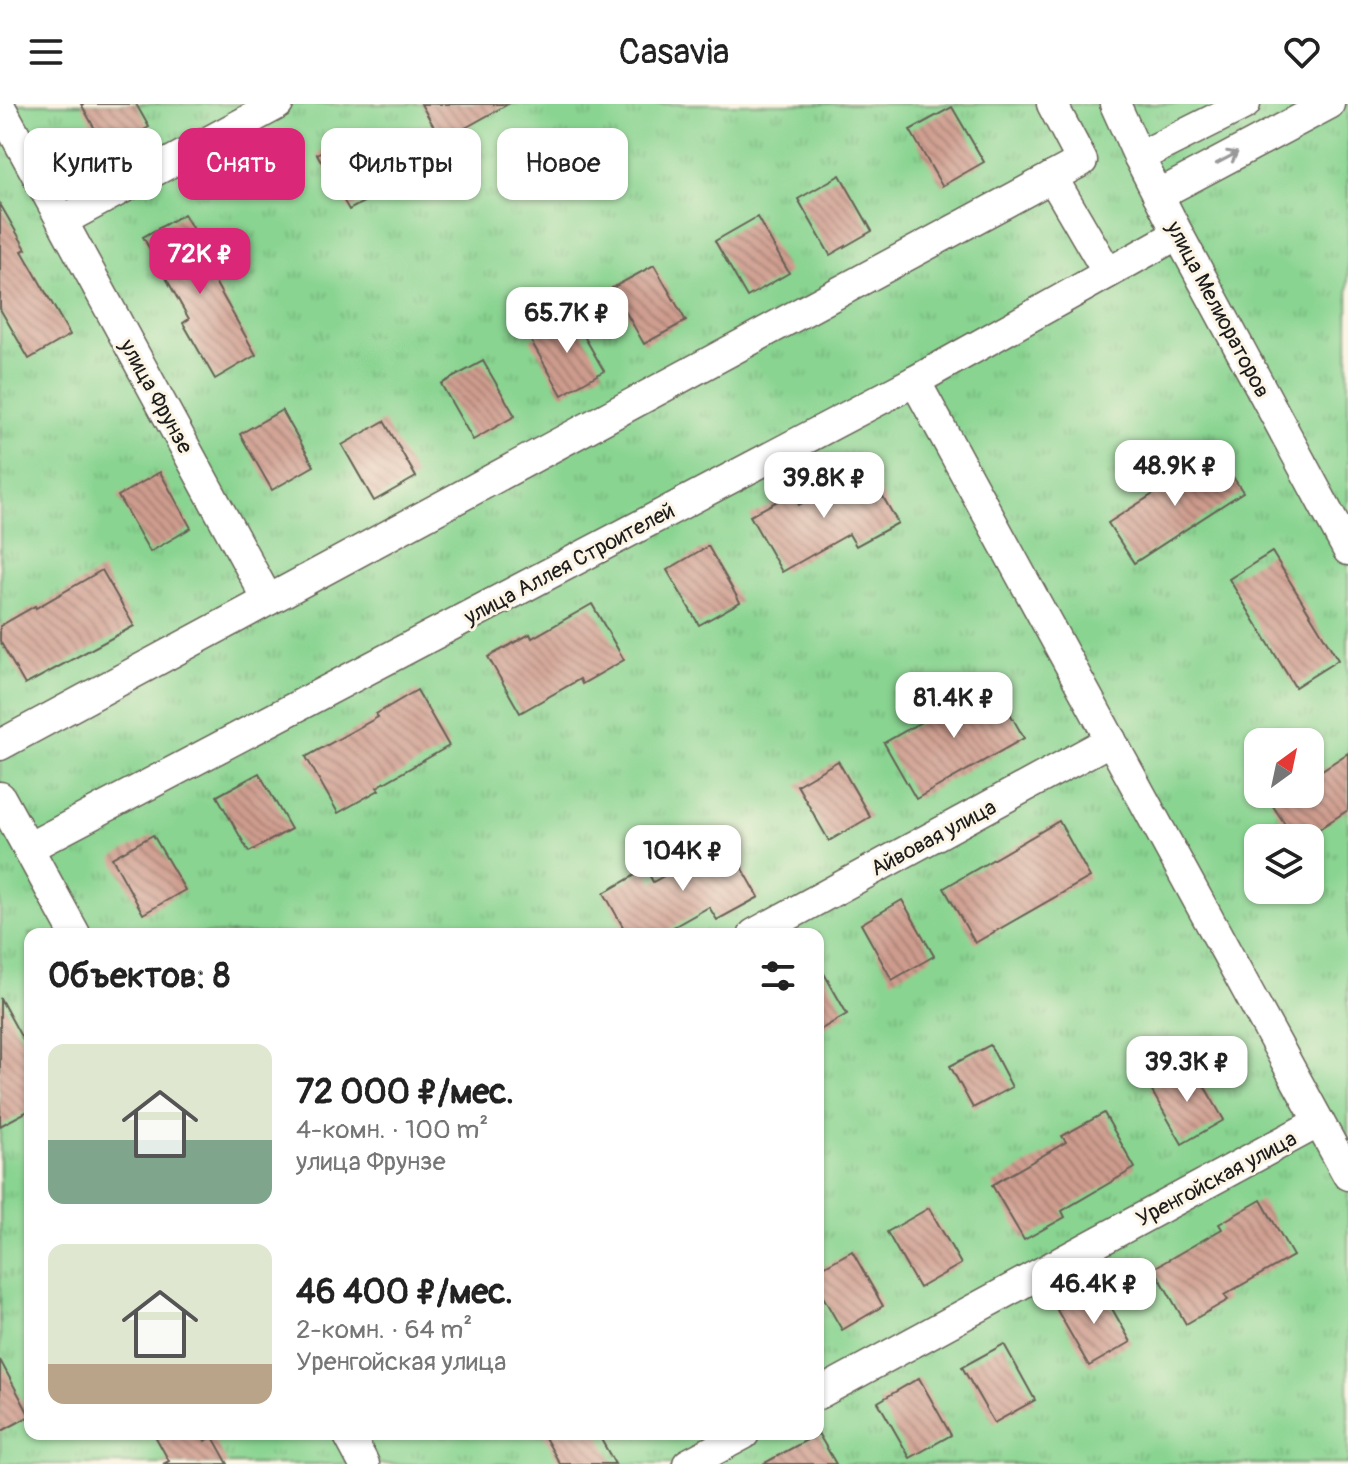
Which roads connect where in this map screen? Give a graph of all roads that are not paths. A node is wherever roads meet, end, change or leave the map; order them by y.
1 (278, 104) edge
2 (1052, 104) edge
3 (1115, 104) edge
4 (1245, 104) edge
5 (1329, 104) edge
6 (0, 107) edge
7 (1139, 157) junction
8 (1052, 177) junction
9 (1158, 195) junction
10 (62, 221) junction
11 (1178, 234) junction
12 (1108, 273) junction
13 (915, 381) junction
14 (1348, 550) edge
15 (268, 600) junction
16 (1111, 740) junction
17 (0, 745) edge
18 (0, 797) edge
19 (28, 848) junction
20 (72, 928) edge
21 (765, 928) edge
22 (1319, 1122) junction
23 (1348, 1175) edge
24 (824, 1391) edge
25 (351, 1440) edge
26 (733, 1440) edge
27 (364, 1464) edge
28 (688, 1464) edge

1 - 10 street
2 - 8 street
3 - 7 street, улица Мелиораторов
4 - 7 street
9 -> 5 street
6 - 10 street, улица Фрунзе
7 - 9 street, улица Мелиораторов
8 - 12 street
8 - 15 street
9 - 11 street, улица Мелиораторов
10 - 15 street, улица Фрунзе
11 - 12 street, улица Аллея Строителей
11 - 14 street, улица Мелиораторов
12 - 13 street, улица Аллея Строителей
13 - 16 street
13 - 19 street, улица Аллея Строителей
15 - 17 street
16 - 21 street, Айвовая улица
16 - 22 street
18 - 19 street
19 - 20 street
22 - 23 street
22 - 24 street, Уренгойская улица
25 - 27 street
26 - 28 street

